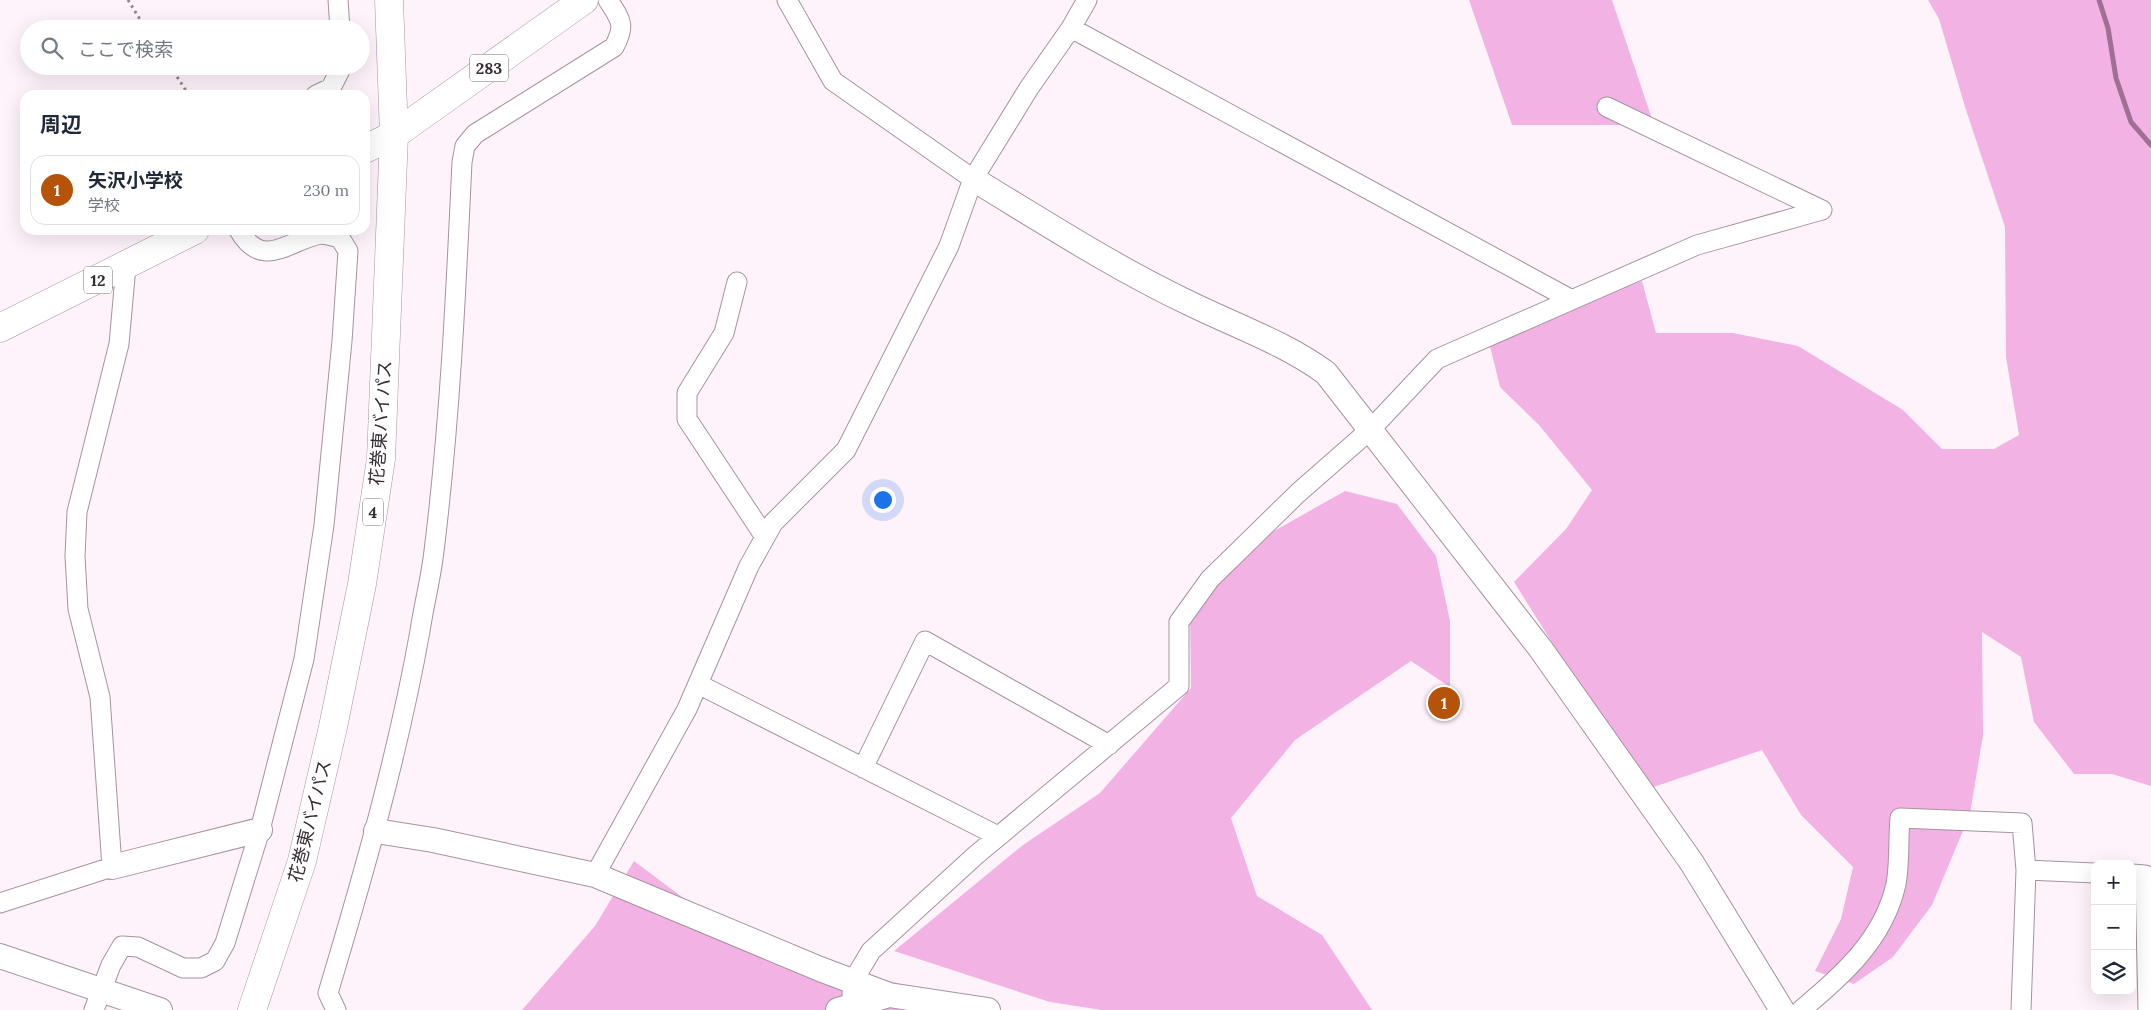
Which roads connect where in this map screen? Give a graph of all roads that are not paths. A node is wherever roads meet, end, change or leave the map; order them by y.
1 (338, 0) edge
2 (389, 0) edge
3 (584, 0) edge
4 (608, 0) edge
5 (787, 0) edge
6 (1087, 0) edge
7 (339, 20) edge
8 (1071, 28) junction
9 (338, 75) edge
10 (327, 90) edge
11 (1607, 107) dead end
12 (394, 135) junction
13 (370, 147) edge
14 (973, 178) junction
15 (185, 235) edge
16 (241, 235) edge
17 (320, 235) edge
18 (326, 235) edge
19 (126, 266) junction
20 (737, 282) dead end
21 (1572, 300) junction
22 (0, 328) edge
23 (1371, 429) junction
24 (765, 537) junction
25 (698, 684) junction
26 (1109, 745) junction
27 (863, 768) junction
28 (260, 830) junction
29 (376, 832) junction
30 (998, 836) junction
31 (112, 868) junction
32 (2026, 870) junction
33 (2091, 873) edge
34 (2136, 874) edge
35 (595, 875) junction
36 (0, 903) edge
37 (0, 956) edge
38 (853, 981) junction
39 (890, 995) junction
40 (98, 1000) edge
41 (845, 1008) edge
42 (160, 1010) edge
43 (252, 1010) edge
44 (336, 1010) edge
45 (988, 1010) edge
46 (1782, 1010) edge
47 (1801, 1010) edge
48 (2021, 1010) edge
49 (2148, 1010) edge

1 - 7 street
2 - 12 main road, 花巻東バイパス / 4
3 - 12 main road, 283
4 - 29 street
5 - 14 street
6 - 8 street
8 - 14 street
8 - 21 street
9 - 10 street
11 - 21 street
12 - 13 main road
12 - 43 main road, 花巻東バイパス / 4
14 - 23 street
14 - 24 street
15 - 19 main road, 12
16 - 17 street
18 - 28 street
19 - 22 main road, 12
19 - 31 street
20 - 24 street
21 - 23 street
23 - 26 street
23 - 46 street
24 - 25 street
25 - 27 street
25 - 35 street
26 - 27 street
26 - 30 street
27 - 30 street
28 - 31 street
28 - 40 street
29 - 35 street
29 - 44 street
30 - 38 street
31 - 36 street
32 - 33 street
32 - 47 street
32 - 48 street
34 - 49 street
35 - 38 street
37 - 40 street
38 - 39 street
38 - 41 street
39 - 41 street
39 - 45 street
40 - 42 street

